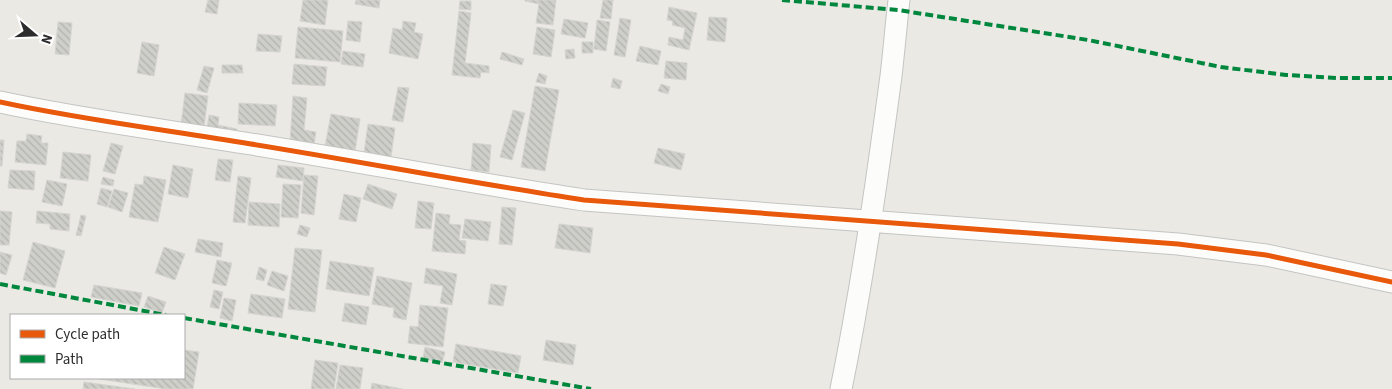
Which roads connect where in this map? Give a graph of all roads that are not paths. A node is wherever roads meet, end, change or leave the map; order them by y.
1 (899, 0) edge
2 (0, 102) edge
3 (869, 222) junction
4 (1392, 282) edge
5 (841, 389) edge

1 - 3 street
2 - 3 street
3 - 4 street
3 - 5 street

